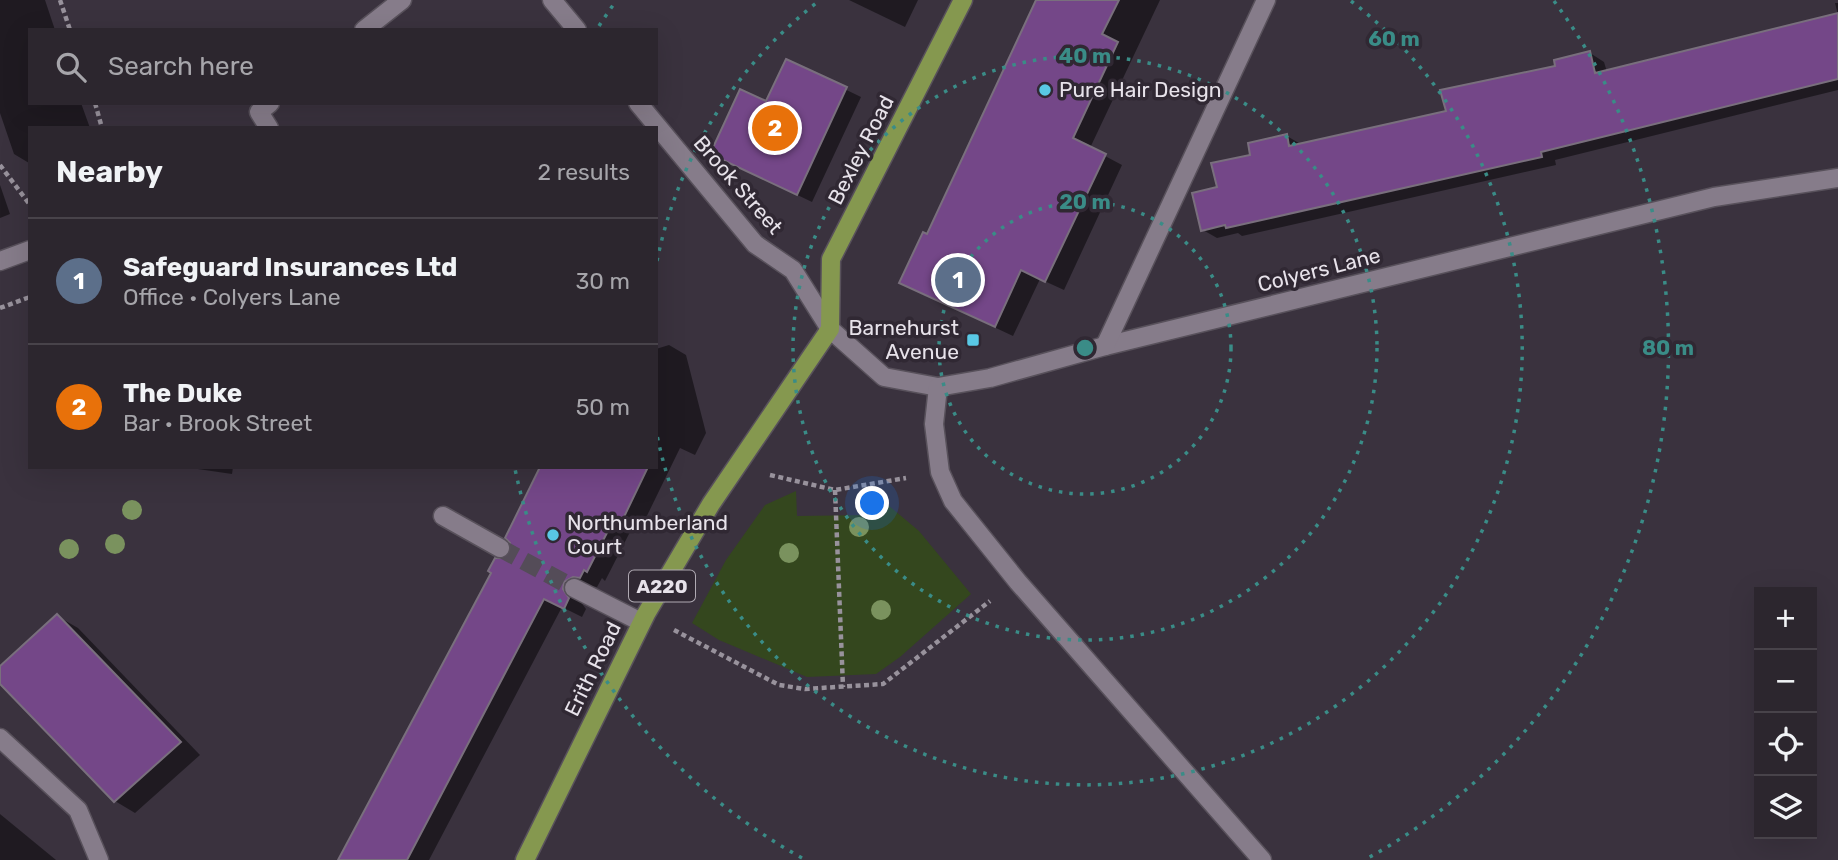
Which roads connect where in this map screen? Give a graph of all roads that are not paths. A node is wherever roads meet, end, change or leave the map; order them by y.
1 (401, 0) edge
2 (552, 0) edge
3 (963, 0) edge
4 (1266, 0) edge
5 (366, 28) edge
6 (574, 28) edge
7 (268, 105) edge
8 (640, 105) edge
9 (268, 126) edge
10 (657, 126) edge
11 (658, 127) edge
12 (1838, 178) edge
13 (28, 251) edge
14 (0, 261) edge
15 (830, 329) junction
16 (1105, 346) junction
17 (938, 387) junction
18 (443, 516) dead end
19 (500, 548) tunnel mouth
20 (574, 588) tunnel mouth
21 (643, 618) junction
22 (0, 737) edge
23 (528, 859) edge
24 (99, 860) edge
25 (1262, 860) edge

1 - 5 street
2 - 6 street
3 - 15 main road, Bexley Road
4 - 16 street
7 - 9 street
8 - 10 street, Brook Street
11 - 15 street, Brook Street
12 - 16 street, Colyers Lane
13 - 14 street
15 - 17 street, Colyers Lane
15 - 21 main road, Erith Road / A220
16 - 17 street, Colyers Lane
17 - 25 street
18 - 19 street
20 - 21 street
21 - 23 main road, Erith Road / A220
22 - 24 street

